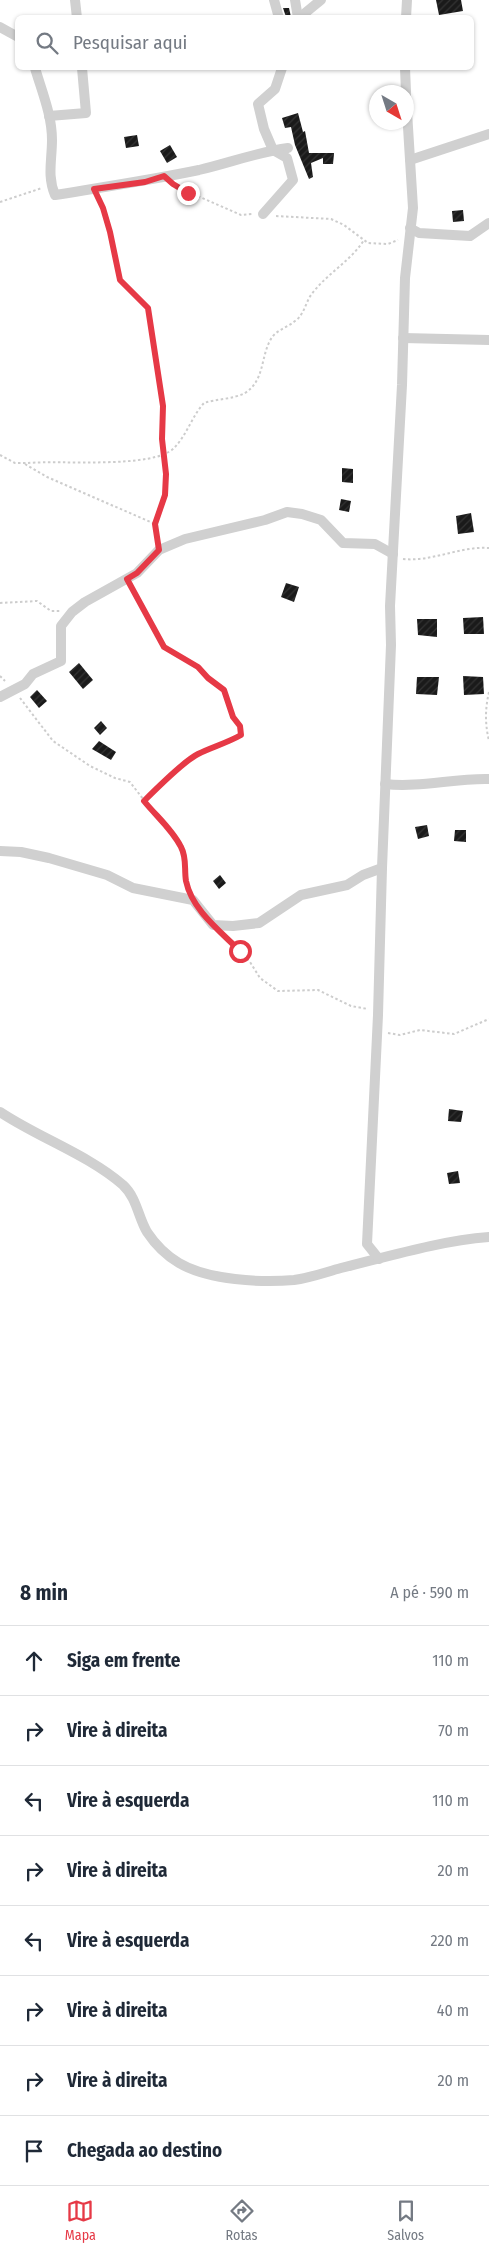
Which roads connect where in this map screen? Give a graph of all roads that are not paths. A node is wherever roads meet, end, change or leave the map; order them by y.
1 (75, 0) edge
2 (274, 0) edge
3 (295, 0) edge
4 (320, 0) edge
5 (407, 0) edge
6 (77, 15) edge
7 (278, 15) edge
8 (298, 15) edge
9 (302, 15) edge
10 (406, 15) edge
11 (0, 27) edge
12 (15, 35) edge
13 (36, 70) edge
14 (82, 70) edge
15 (281, 70) edge
16 (405, 70) edge
17 (406, 85) edge
18 (49, 116) junction
19 (408, 130) edge
20 (489, 134) edge
21 (288, 148) dead end
22 (273, 150) junction
23 (410, 160) junction
24 (264, 214) road end
25 (489, 223) edge
26 (409, 232) junction
27 (403, 338) junction
28 (489, 340) edge
29 (394, 554) junction
30 (0, 697) edge
31 (489, 779) edge
32 (385, 784) junction
33 (0, 851) edge
34 (382, 868) junction
35 (0, 1112) edge
36 (489, 1237) edge
37 (378, 1259) junction

1 - 6 street
2 - 7 street
3 - 8 street
4 - 9 street
5 - 10 street
11 - 12 street
13 - 18 street
14 - 18 street
15 - 22 street
16 - 17 street
18 - 22 street
19 - 23 street
20 - 23 street
21 - 22 street
22 - 24 street
23 - 26 street
25 - 26 street
26 - 27 street
27 - 28 street
27 - 29 street
29 - 30 street
29 - 32 street
31 - 32 street
32 - 34 street
33 - 34 street
34 - 37 street
35 - 37 street
36 - 37 street

